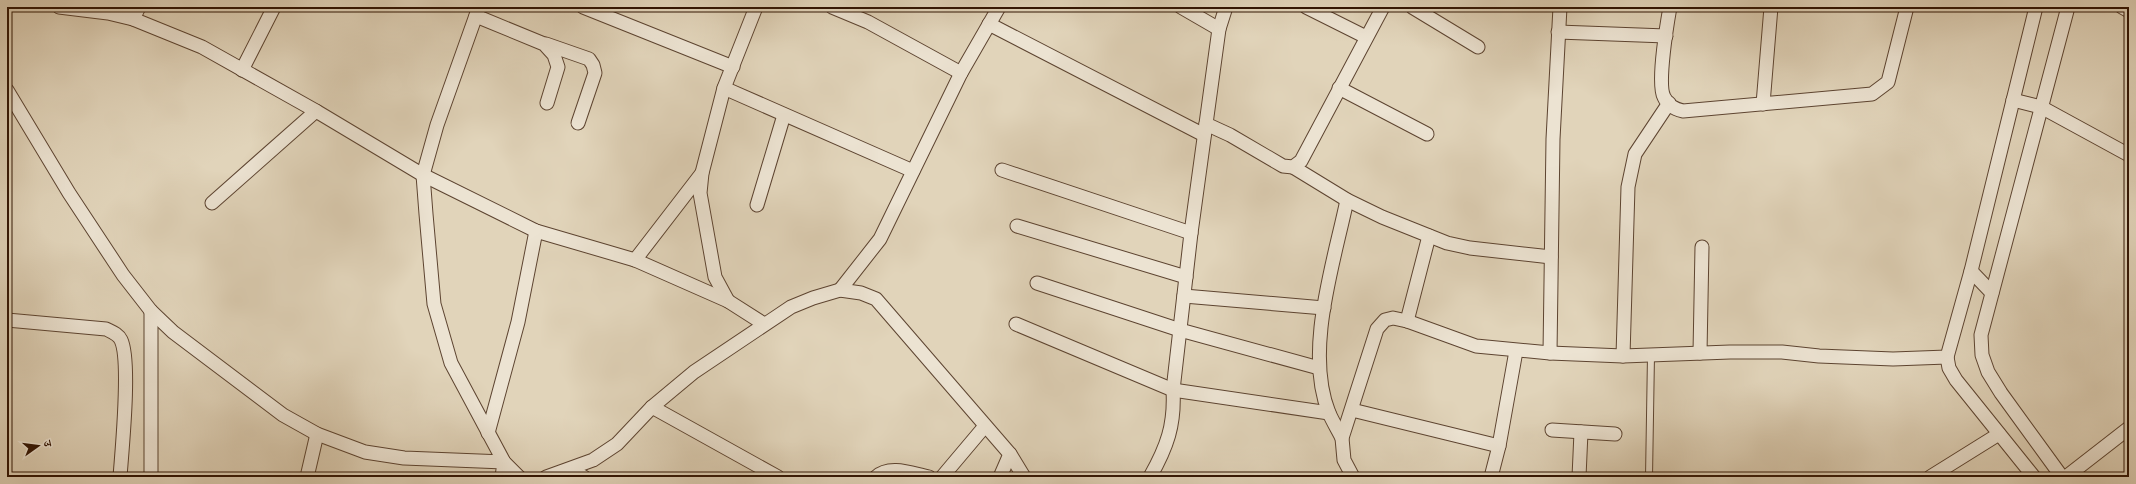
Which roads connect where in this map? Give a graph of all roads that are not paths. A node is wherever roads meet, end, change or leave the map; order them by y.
1 (59, 7) edge
2 (139, 7) edge
3 (274, 7) edge
4 (583, 7) edge
5 (756, 7) edge
6 (832, 7) edge
7 (999, 7) edge
8 (1181, 7) edge
9 (1226, 7) edge
10 (1306, 7) edge
11 (1383, 7) edge
12 (1412, 7) edge
13 (1560, 7) edge
14 (1670, 7) edge
15 (1771, 7) edge
16 (1907, 7) edge
17 (2036, 7) edge
18 (2068, 7) edge
19 (2122, 7) edge
20 (2129, 11) edge
21 (478, 12) edge
22 (133, 19) junction
23 (988, 24) junction
24 (1219, 30) junction
25 (1558, 32) junction
26 (1666, 36) junction
27 (1366, 37) junction
28 (544, 44) junction
29 (1478, 48) dead end
30 (732, 67) junction
31 (242, 70) junction
32 (961, 73) junction
33 (724, 88) junction
34 (1339, 88) junction
35 (7, 90) edge
36 (2018, 100) junction
37 (1669, 103) junction
38 (547, 104) dead end
39 (1762, 104) junction
40 (2038, 106) junction
41 (316, 111) junction
42 (784, 115) junction
43 (578, 123) dead end
44 (1205, 130) junction
45 (1427, 134) dead end
46 (2129, 155) edge
47 (1293, 167) junction
48 (1002, 170) dead end
49 (913, 172) junction
50 (702, 173) junction
51 (423, 175) junction
52 (1347, 200) junction
53 (212, 203) dead end
54 (757, 205) dead end
55 (1017, 226) dead end
56 (536, 231) junction
57 (1191, 233) junction
58 (1429, 236) junction
59 (1702, 247) dead end
60 (1551, 257) junction
61 (634, 260) junction
62 (1971, 272) junction
63 (1186, 277) junction
64 (1037, 283) dead end
65 (840, 290) junction
66 (1992, 293) junction
67 (1184, 296) junction
68 (728, 301) junction
69 (1324, 308) junction
70 (151, 311) junction
71 (7, 314) edge
72 (7, 320) edge
73 (1407, 321) junction
74 (764, 324) junction
75 (1016, 324) dead end
76 (7, 329) edge
77 (1180, 330) junction
78 (1516, 351) junction
79 (1550, 353) junction
80 (1700, 353) junction
81 (1651, 355) junction
82 (1623, 356) junction
83 (1947, 356) junction
84 (1319, 368) junction
85 (1173, 390) junction
86 (652, 407) junction
87 (1352, 410) junction
88 (1329, 413) junction
89 (985, 426) junction
90 (2129, 428) edge
91 (1552, 430) dead end
92 (1581, 432) junction
93 (488, 433) junction
94 (317, 434) junction
95 (1615, 434) dead end
96 (1999, 434) junction
97 (1342, 438) junction
98 (1499, 446) junction
99 (1010, 454) junction
100 (504, 462) junction
101 (571, 470) junction
102 (120, 477) edge
103 (151, 477) edge
104 (307, 477) edge
105 (502, 477) edge
106 (519, 477) edge
107 (546, 477) edge
108 (584, 477) edge
109 (778, 477) edge
110 (876, 477) edge
111 (929, 477) edge
112 (942, 477) edge
113 (1000, 477) edge
114 (1024, 477) edge
115 (1150, 477) edge
116 (1353, 477) edge
117 (1491, 477) edge
118 (1578, 477) edge
119 (1649, 477) edge
120 (1930, 477) edge
121 (2034, 477) edge
122 (2062, 477) edge
123 (2066, 477) edge

1 - 22 street
2 - 22 street
3 - 31 street
4 - 30 street
5 - 30 street
6 - 32 street
7 - 23 street
8 - 24 street
9 - 24 street
10 - 27 street
11 - 27 street
12 - 29 street
13 - 25 street
14 - 26 street
15 - 39 street
16 - 39 street
17 - 36 street
18 - 40 street
19 - 20 street
21 - 28 street
21 - 51 street
22 - 31 street
23 - 32 street
23 - 44 street
24 - 44 street
25 - 26 street
25 - 60 street
26 - 37 street
27 - 34 street
28 - 38 street
28 - 43 street
30 - 33 street
31 - 41 street
32 - 49 street
33 - 42 street
33 - 50 street
34 - 45 street
34 - 47 street
35 - 70 street
36 - 40 street
36 - 62 street
37 - 39 street
37 - 82 street
40 - 46 street
40 - 66 street
41 - 51 street
41 - 53 street
42 - 49 street
42 - 54 street
44 - 47 street
44 - 57 street
47 - 52 street
48 - 57 street
49 - 65 street
50 - 61 street
50 - 68 street
51 - 56 street
51 - 93 street
52 - 58 street
52 - 69 street
55 - 63 street
56 - 61 street
56 - 93 street
57 - 63 street
58 - 60 street
58 - 73 street
59 - 80 street
60 - 79 street
61 - 68 street
62 - 66 street
62 - 83 street
63 - 67 street
64 - 77 street
65 - 74 street
65 - 89 street
66 - 122 street
67 - 69 street
67 - 77 street
68 - 74 street
69 - 84 street
70 - 94 street
70 - 103 street
71 - 72 street
72 - 76 street
72 - 102 street
73 - 78 street
73 - 87 street
74 - 86 street
75 - 85 street
77 - 84 street
77 - 85 street
78 - 79 street
78 - 98 street
79 - 82 street
80 - 81 street
80 - 83 street
81 - 82 street
81 - 119 lane
83 - 96 street
84 - 88 street
85 - 88 street
85 - 115 street
86 - 101 street
86 - 109 street
87 - 97 street
87 - 98 street
88 - 97 street
89 - 99 street
89 - 112 street
90 - 123 street
91 - 92 street
92 - 95 street
92 - 118 street
93 - 100 street
94 - 100 street
94 - 104 street
96 - 120 street
96 - 121 street
97 - 116 street
98 - 117 street
99 - 113 street
99 - 114 street
100 - 105 street
100 - 106 street
101 - 107 street
101 - 108 street
110 - 111 street

